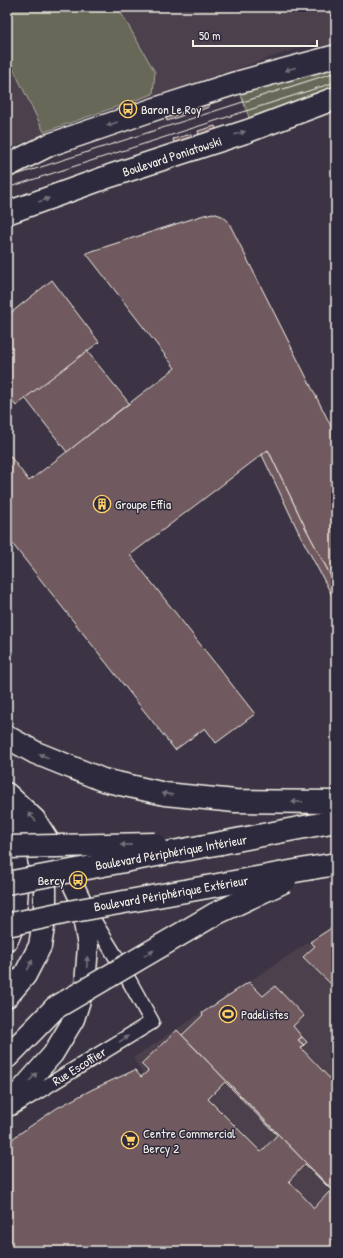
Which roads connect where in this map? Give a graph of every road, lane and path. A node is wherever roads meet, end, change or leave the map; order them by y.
1 (332, 58) edge
2 (336, 98) edge
3 (7, 166) edge
4 (7, 213) edge
5 (7, 737) edge
6 (7, 793) edge
7 (336, 802) edge
8 (7, 804) edge
9 (336, 821) edge
10 (7, 828) edge
11 (220, 843) junction
12 (7, 847) edge
13 (336, 864) edge
14 (312, 868) junction
15 (7, 883) edge
16 (80, 899) junction
17 (7, 925) edge
18 (7, 939) edge
19 (7, 996) edge
20 (55, 1008) junction
21 (7, 1038) edge
22 (7, 1057) edge
23 (7, 1106) edge
24 (7, 1111) edge

1 -> 3 main road
4 -> 2 main road, Boulevard Poniatowski
7 -> 5 main road
16 -> 6 main road
19 -> 8 main road
9 - 11 main road, Boulevard Périphérique Intérieur
10 - 18 main road
11 -> 12 main road, bridge
11 - 15 main road, Boulevard Périphérique Intérieur, bridge
13 - 14 main road, Boulevard Périphérique Extérieur
14 - 17 main road, Boulevard Périphérique Extérieur, bridge
20 -> 14 main road, bridge
23 -> 16 main road
24 -> 16 street, Rue Escoffier
20 - 21 main road
20 - 22 main road

